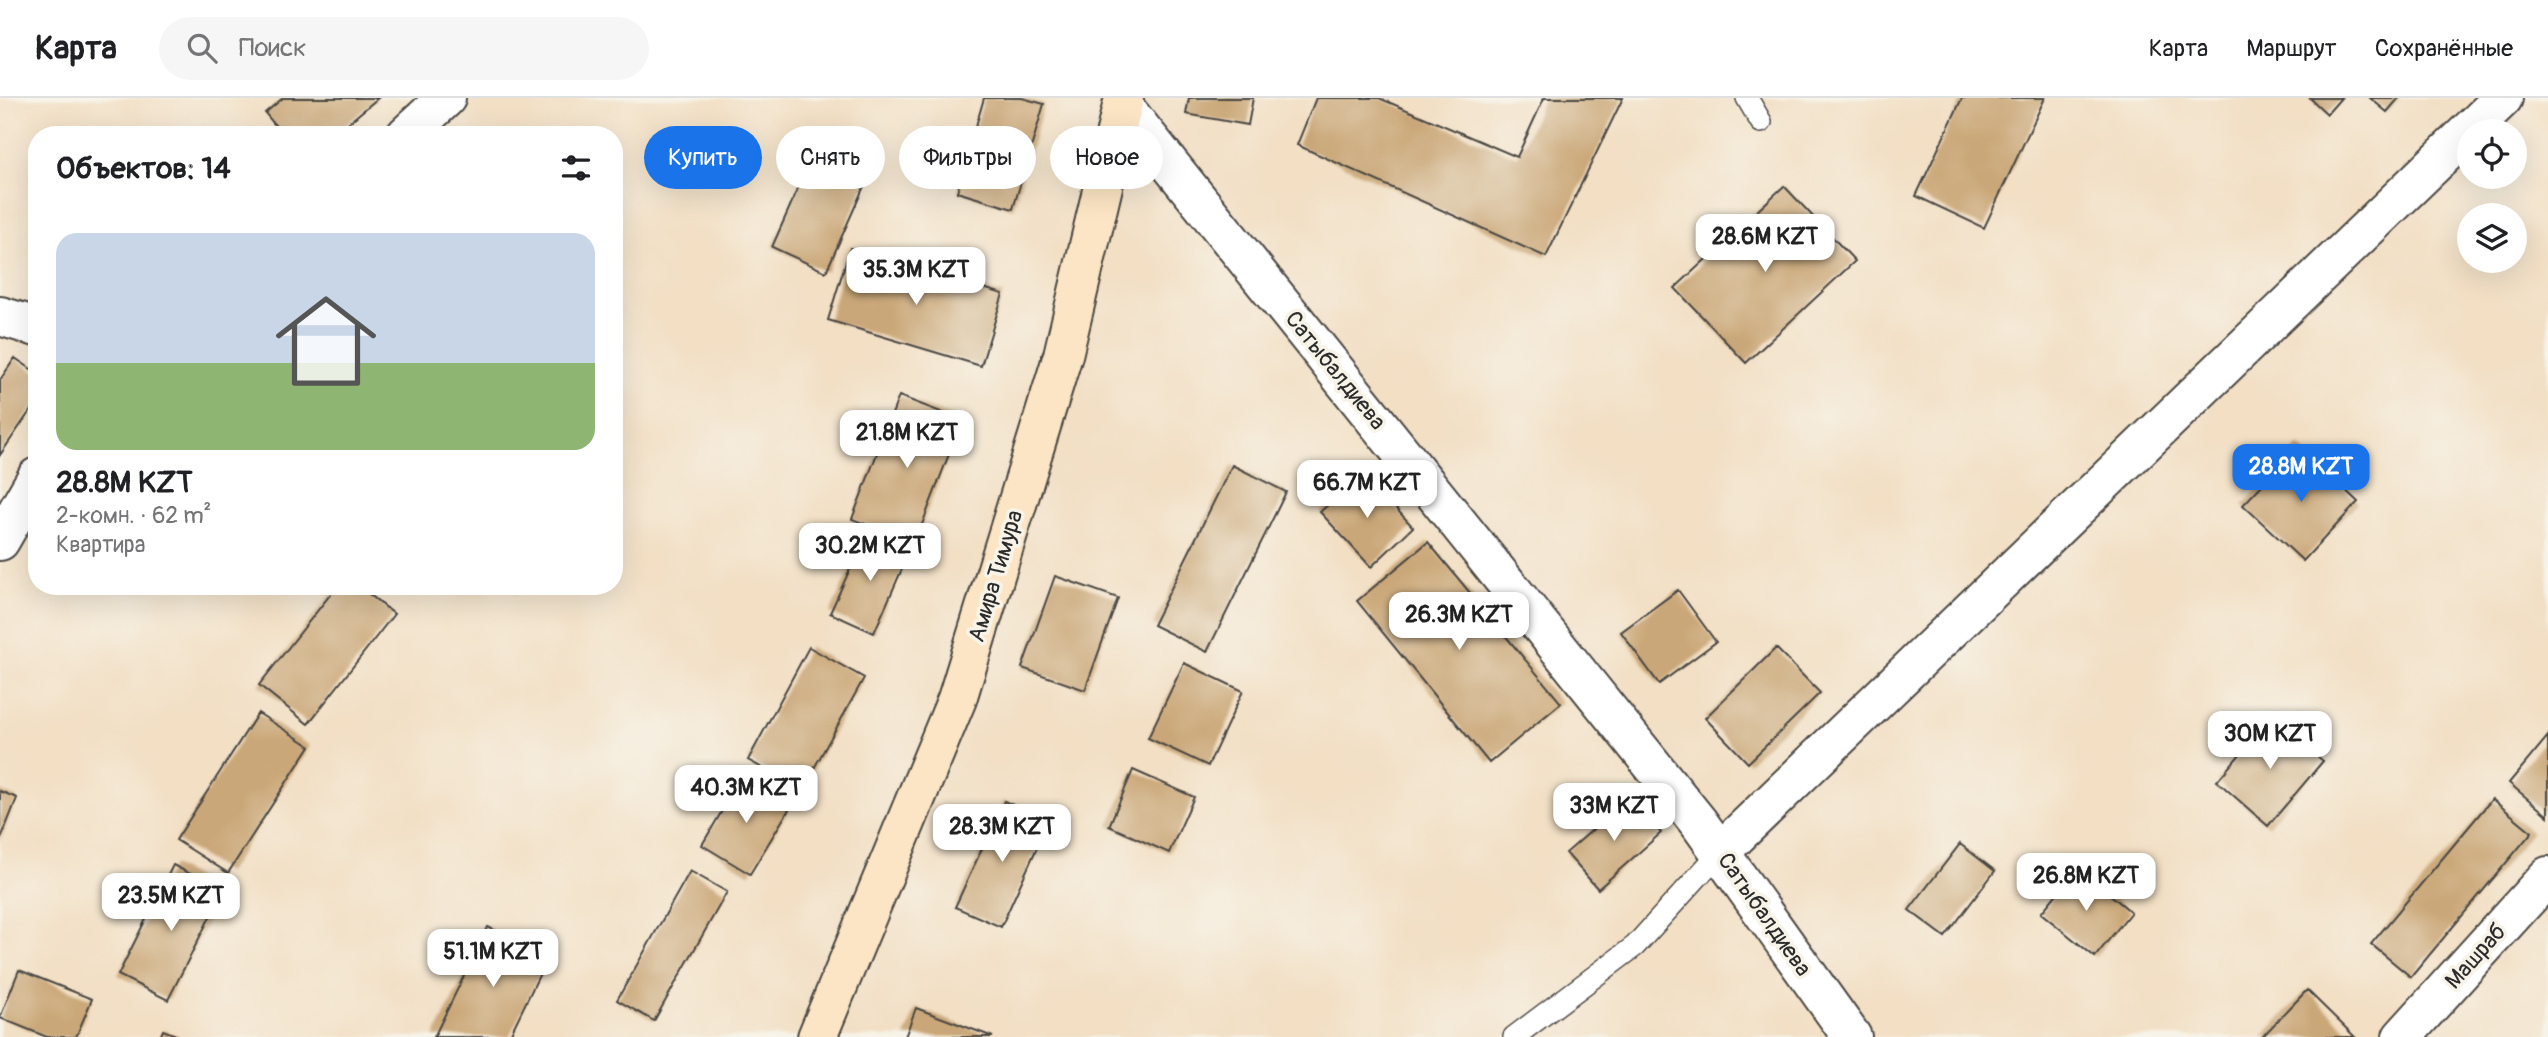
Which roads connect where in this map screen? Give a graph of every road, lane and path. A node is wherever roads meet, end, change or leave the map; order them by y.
1 (446, 98) edge
2 (1747, 98) edge
3 (2503, 98) edge
4 (1124, 102) edge
5 (1761, 122) dead end
6 (416, 126) edge
7 (0, 316) edge
8 (28, 324) edge
9 (28, 493) edge
10 (0, 541) edge
11 (1721, 851) junction
12 (2548, 876) edge
13 (817, 1037) edge
14 (1514, 1037) edge
15 (1852, 1037) edge
16 (2402, 1037) edge

1 - 6 street
2 - 5 lane
3 - 11 street
4 - 11 street, Сатыбалдиева
4 - 13 street, Амира Тимура
7 - 8 street
9 - 10 street
11 - 14 lane
11 - 15 street, Сатыбалдиева
12 - 16 street, Машраб

